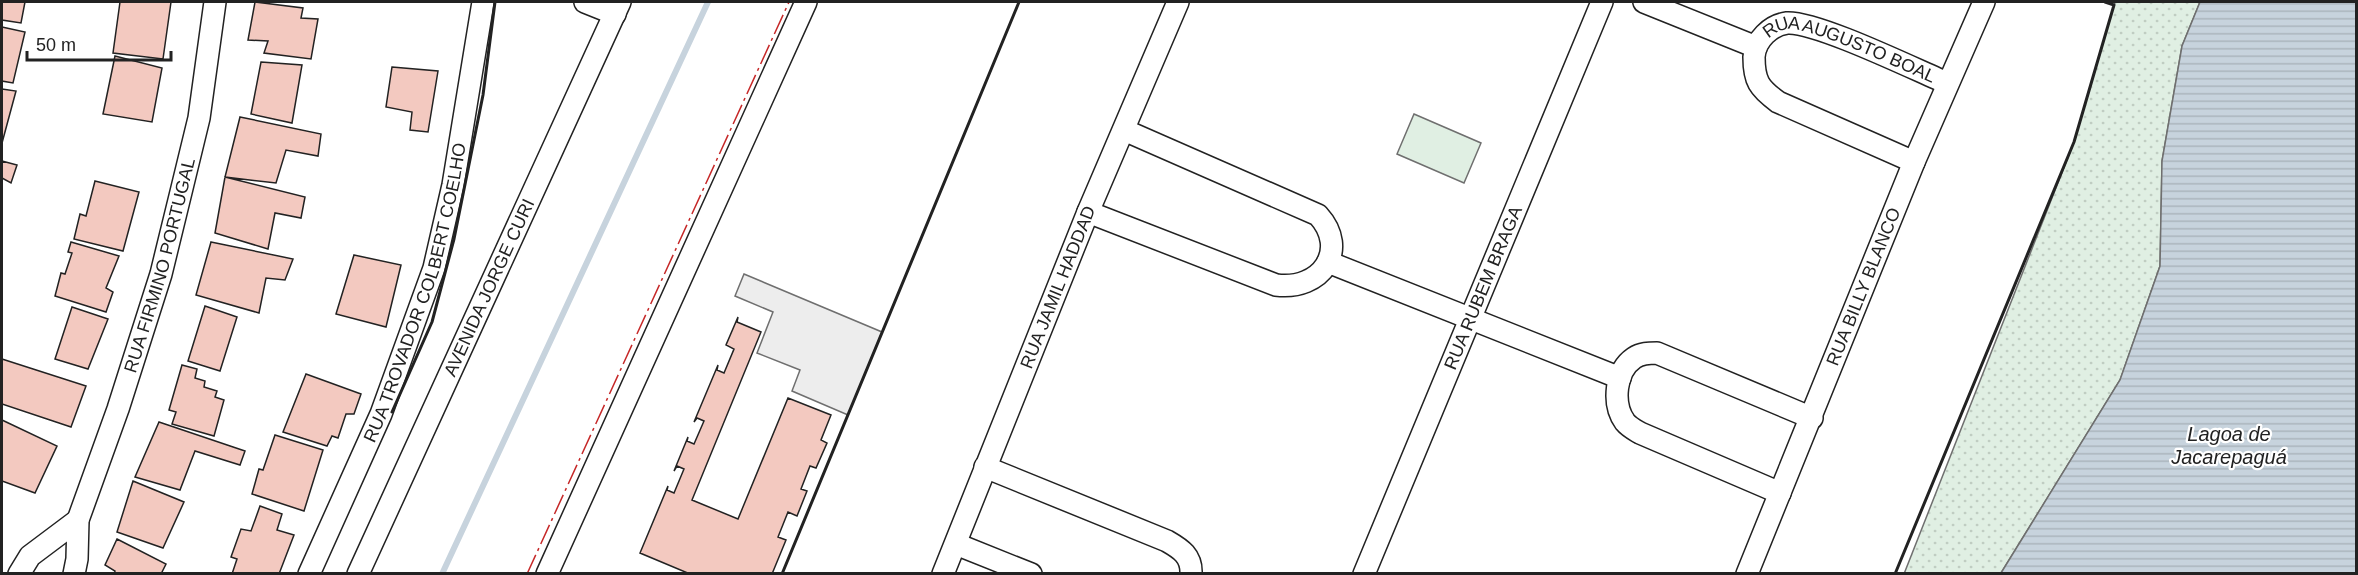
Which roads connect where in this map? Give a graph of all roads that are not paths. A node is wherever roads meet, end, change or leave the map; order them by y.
1 (215, 2) edge
2 (483, 2) edge
3 (585, 2) edge
4 (806, 2) edge
5 (1178, 2) edge
6 (1602, 2) edge
7 (1644, 2) edge
8 (1984, 2) edge
9 (618, 8) edge
10 (1756, 47) junction
11 (1947, 84) junction
12 (1124, 130) junction
13 (1914, 162) junction
14 (1088, 212) junction
15 (1328, 262) junction
16 (1469, 318) junction
17 (1620, 378) junction
18 (1812, 418) junction
19 (986, 467) junction
20 (1780, 493) junction
21 (78, 520) junction
22 (956, 544) junction
23 (19, 573) edge
24 (74, 573) edge
25 (309, 573) edge
26 (358, 573) edge
27 (546, 573) edge
28 (943, 573) edge
29 (1031, 573) edge
30 (1191, 573) edge
31 (1364, 573) edge
32 (1747, 573) edge

1 - 21 street, RUA FIRMINO PORTUGAL
2 - 25 street, RUA TROVADOR COLBERT COELHO
3 - 9 street
4 - 27 street
5 - 12 street, RUA JAMIL HADDAD
6 - 16 street, RUA RUBEM BRAGA
7 - 10 street, RUA AUGUSTO BOAL
8 - 11 street, RUA BILLY BLANCO
9 - 26 street, AVENIDA JORGE CURI
10 - 11 street, RUA AUGUSTO BOAL
10 - 13 street, RUA AUGUSTO BOAL
11 - 13 street, RUA BILLY BLANCO
12 - 14 street, RUA JAMIL HADDAD
12 - 15 street
13 - 18 street, RUA BILLY BLANCO
14 - 15 street
14 - 19 street, RUA JAMIL HADDAD
15 - 16 street
16 - 17 street
16 - 31 street, RUA RUBEM BRAGA
17 - 18 street
17 - 20 street
18 - 20 street, RUA BILLY BLANCO
19 - 22 street, RUA JAMIL HADDAD
19 - 30 street
20 - 32 street, RUA BILLY BLANCO
21 - 23 street
21 - 24 street, RUA FIRMINO PORTUGAL
22 - 28 street, RUA JAMIL HADDAD
22 - 29 street

